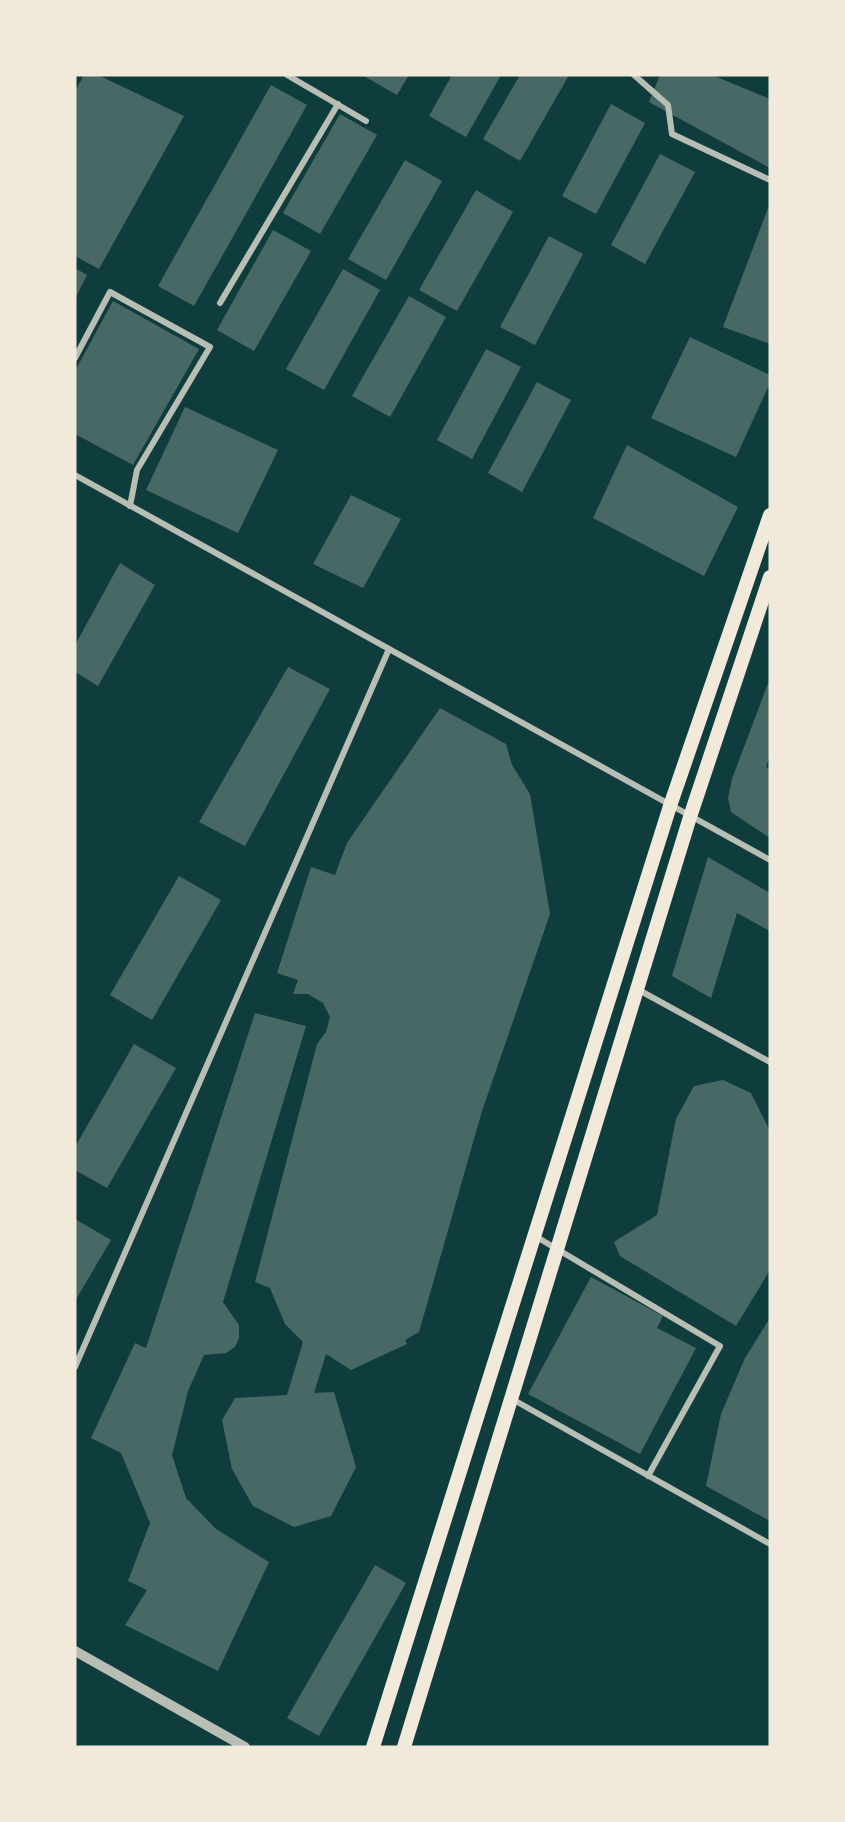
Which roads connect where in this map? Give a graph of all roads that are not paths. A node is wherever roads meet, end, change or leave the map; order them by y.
1 (287, 75) edge
2 (634, 75) edge
3 (338, 104) junction
4 (366, 121) dead end
5 (770, 180) edge
6 (220, 303) dead end
7 (75, 358) edge
8 (75, 475) edge
9 (130, 506) junction
10 (770, 515) edge
11 (765, 544) edge
12 (770, 577) edge
13 (389, 649) junction
14 (670, 806) junction
15 (690, 817) junction
16 (770, 860) edge
17 (637, 989) junction
18 (770, 1062) edge
19 (534, 1235) junction
20 (556, 1249) junction
21 (75, 1367) edge
22 (509, 1398) junction
23 (648, 1476) junction
24 (770, 1544) edge
25 (75, 1651) edge
26 (245, 1747) edge
27 (373, 1747) edge
28 (404, 1747) edge

1 - 3 street
2 - 5 street
3 - 4 street
3 - 6 street
7 - 9 street
8 - 9 street
9 - 13 street
10 - 11 main road
11 - 14 main road
12 - 15 main road
13 - 14 street
13 - 21 street
14 - 15 street
14 - 19 main road
15 - 16 street
15 - 17 main road
17 - 18 street
17 - 20 main road
19 - 20 street
19 - 27 main road
20 - 22 main road
20 - 23 street
22 - 23 street
22 - 28 main road
23 - 24 street
25 - 26 street

